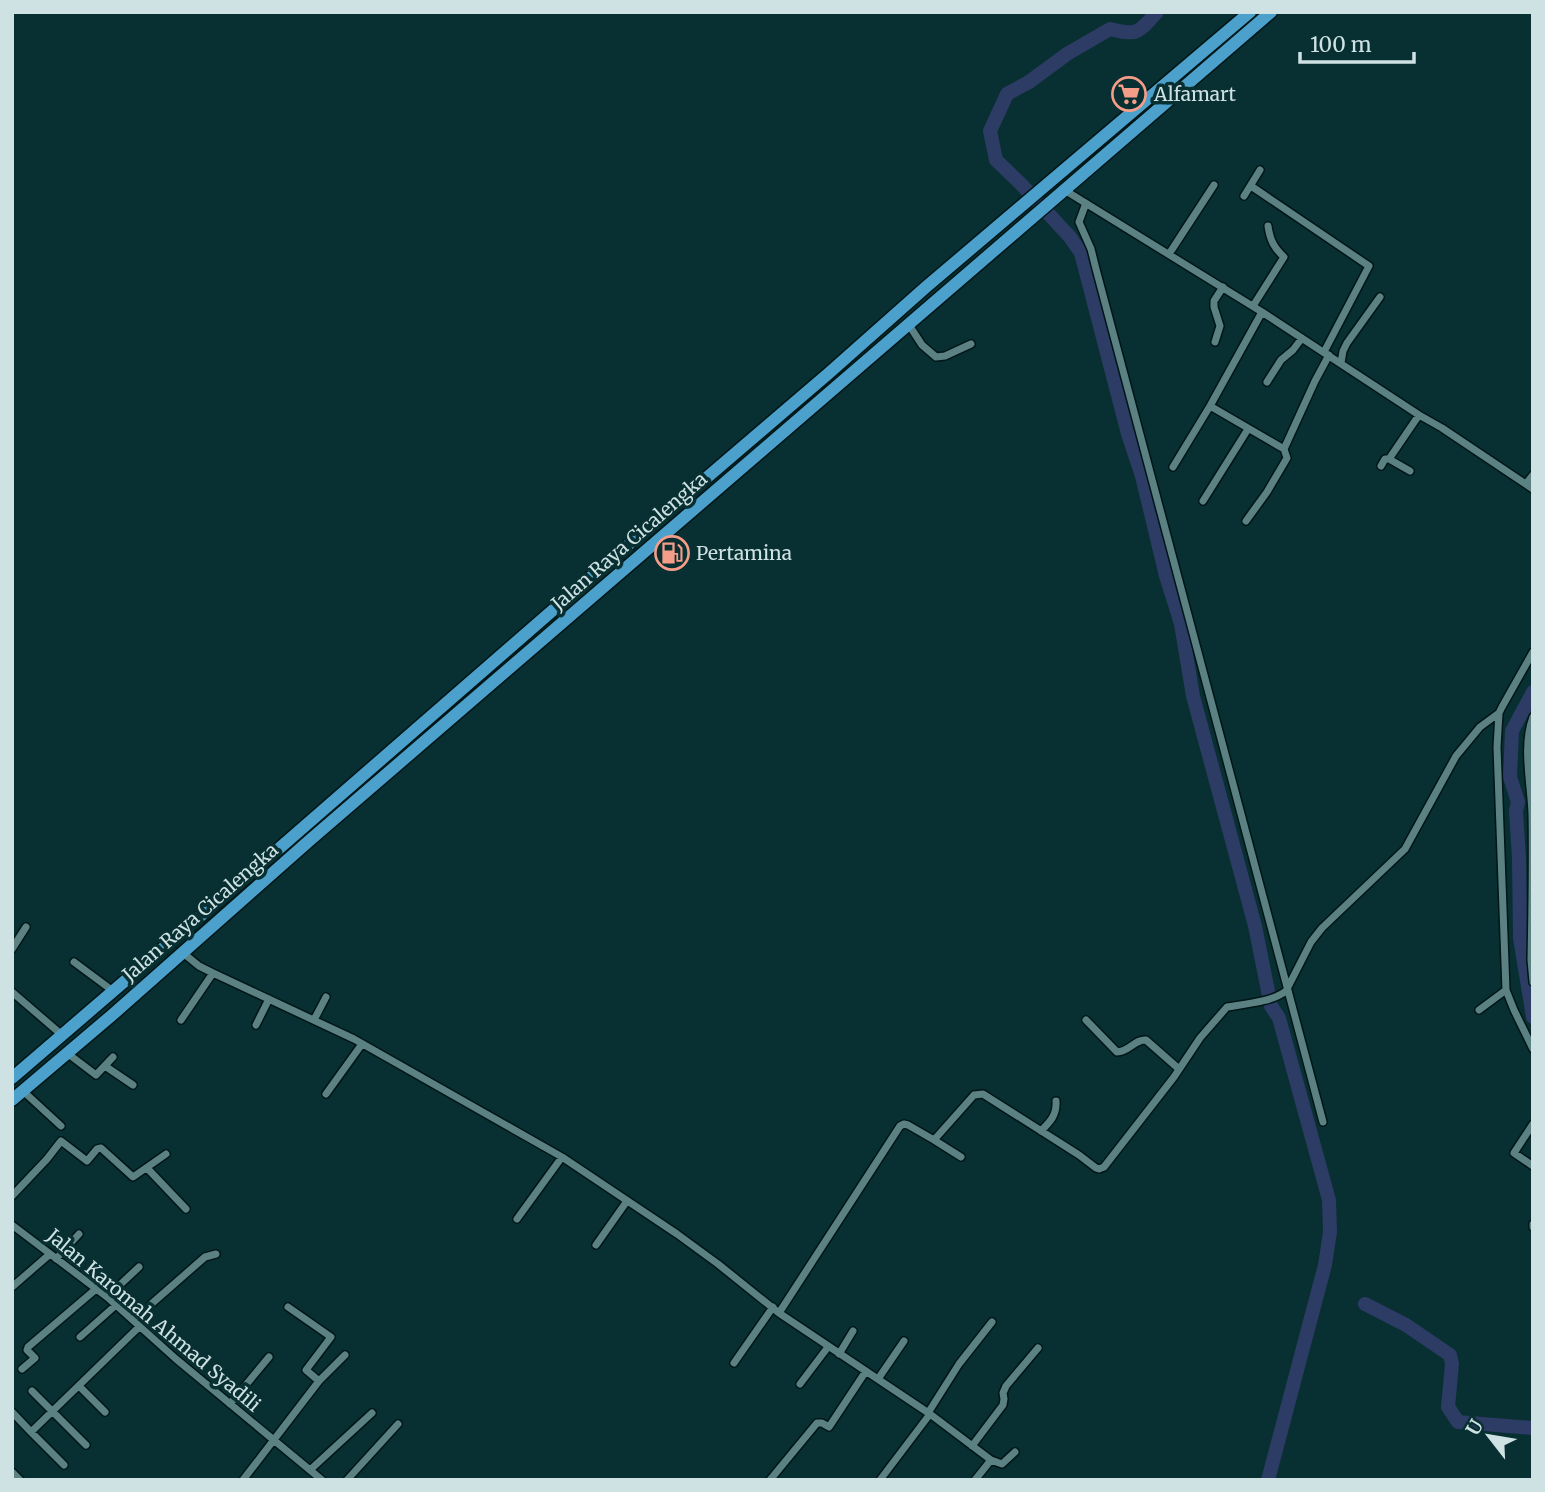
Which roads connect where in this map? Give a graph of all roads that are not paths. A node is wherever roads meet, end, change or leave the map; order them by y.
1 (1250, 12) edge
2 (1271, 12) edge
3 (1259, 170) dead end
4 (1214, 185) dead end
5 (1251, 186) junction
6 (1066, 191) junction
7 (1244, 196) dead end
8 (1086, 203) junction
9 (1268, 226) dead end
10 (1169, 254) junction
11 (1223, 288) junction
12 (1380, 297) dead end
13 (1253, 306) junction
14 (1262, 312) junction
15 (909, 325) junction
16 (1302, 338) junction
17 (1215, 342) dead end
18 (971, 344) dead end
19 (1326, 353) junction
20 (1341, 363) junction
21 (1266, 382) dead end
22 (1210, 406) junction
23 (1419, 415) junction
24 (1248, 429) junction
25 (1284, 449) junction
26 (1389, 459) junction
27 (1381, 466) dead end
28 (1173, 467) dead end
29 (1410, 471) dead end
30 (1533, 475) edge
31 (1529, 486) edge
32 (1203, 501) dead end
33 (1246, 521) dead end
34 (1533, 652) edge
35 (1499, 713) junction
36 (1533, 717) edge
37 (26, 927) dead end
38 (12, 949) edge
39 (183, 953) junction
40 (74, 962) dead end
41 (213, 973) junction
42 (1532, 980) edge
43 (1506, 989) junction
44 (113, 991) junction
45 (12, 992) edge
46 (1285, 992) junction
47 (326, 997) dead end
48 (269, 999) junction
49 (99, 1002) junction
50 (1479, 1010) dead end
51 (111, 1016) junction
52 (181, 1020) dead end
53 (314, 1020) junction
54 (1086, 1020) dead end
55 (256, 1025) dead end
56 (62, 1035) junction
57 (362, 1044) junction
58 (1533, 1049) edge
59 (67, 1052) junction
60 (113, 1057) dead end
61 (105, 1066) junction
62 (1179, 1069) junction
63 (12, 1078) edge
64 (133, 1085) dead end
65 (23, 1091) junction
66 (326, 1094) dead end
67 (12, 1100) edge
68 (1056, 1101) dead end
69 (1323, 1122) dead end
70 (61, 1126) dead end
71 (1532, 1127) edge
72 (1041, 1131) junction
73 (934, 1140) junction
74 (166, 1154) dead end
75 (562, 1157) junction
76 (961, 1157) dead end
77 (1533, 1166) edge
78 (147, 1168) junction
79 (12, 1196) edge
80 (627, 1201) junction
81 (186, 1209) dead end
82 (517, 1219) dead end
83 (12, 1225) edge
84 (79, 1234) dead end
85 (596, 1245) dead end
86 (216, 1254) dead end
87 (53, 1256) junction
88 (139, 1267) dead end
89 (12, 1287) edge
90 (96, 1289) junction
91 (107, 1297) junction
92 (116, 1305) junction
93 (288, 1307) dead end
94 (776, 1310) junction
95 (132, 1320) junction
96 (992, 1322) dead end
97 (139, 1327) junction
98 (853, 1331) dead end
99 (80, 1337) dead end
100 (904, 1341) dead end
101 (828, 1347) junction
102 (1038, 1348) dead end
103 (839, 1354) junction
104 (345, 1355) dead end
105 (269, 1357) dead end
106 (734, 1363) dead end
107 (22, 1369) dead end
108 (866, 1371) junction
109 (878, 1379) junction
110 (319, 1381) junction
111 (800, 1384) dead end
112 (79, 1386) junction
113 (33, 1391) dead end
114 (230, 1404) junction
115 (12, 1412) edge
116 (105, 1412) dead end
117 (52, 1413) junction
118 (372, 1413) dead end
119 (929, 1413) junction
120 (398, 1424) dead end
121 (31, 1432) junction
122 (274, 1440) junction
123 (86, 1445) dead end
124 (972, 1446) junction
125 (1015, 1452) dead end
126 (991, 1460) junction
127 (64, 1465) dead end
128 (311, 1471) junction
129 (12, 1472) edge
130 (20, 1480) edge
131 (243, 1480) edge
132 (307, 1480) edge
133 (322, 1480) edge
134 (347, 1480) edge
135 (770, 1480) edge
136 (880, 1480) edge
137 (975, 1480) edge

1 - 44 highway, Jalan Raya Cicalengka
2 - 6 highway, Jalan Raya Cicalengka
3 - 5 street
4 - 10 street
5 - 7 street
5 - 19 street
6 - 8 street
6 - 15 highway, Jalan Raya Cicalengka
8 - 10 street
8 - 46 street
9 - 13 street
10 - 11 street
11 - 13 street
11 - 17 street
12 - 20 street
13 - 14 street
14 - 16 street
14 - 22 street
15 - 18 street
15 - 39 highway, Jalan Raya Cicalengka
16 - 19 street
16 - 21 street
19 - 20 street
19 - 25 street
20 - 23 street
22 - 24 street
22 - 28 street
23 - 26 street
23 - 31 street
24 - 25 street
24 - 32 street
25 - 33 street
26 - 27 street
26 - 29 street
30 - 31 street
34 - 35 street
35 - 43 street
35 - 46 street
36 - 42 street
37 - 38 street
39 - 41 street
39 - 51 highway, Jalan Raya Cicalengka
40 - 44 street
41 - 48 street
41 - 52 street
43 - 50 street
43 - 58 street
44 - 49 highway, Jalan Raya Cicalengka
45 - 56 street
46 - 62 street
46 - 69 street
47 - 53 street
48 - 53 street
48 - 55 street
49 - 51 highway
49 - 56 highway, Jalan Raya Cicalengka
51 - 59 highway, Jalan Raya Cicalengka
53 - 57 street
54 - 62 street
56 - 63 highway, Jalan Raya Cicalengka
57 - 66 street
57 - 75 street
59 - 61 street
59 - 65 highway, Jalan Raya Cicalengka
60 - 61 street
61 - 64 street
62 - 72 street
65 - 67 highway, Jalan Raya Cicalengka
65 - 70 street
68 - 72 street
71 - 77 street
72 - 73 street
73 - 76 street
73 - 94 street
74 - 78 street
75 - 80 street
75 - 82 street
78 - 79 street
78 - 81 street
80 - 85 street
80 - 94 street
83 - 87 street, Jalan Karomah Ahmad Syadili
84 - 87 street
86 - 95 street
87 - 89 street
87 - 90 street, Jalan Karomah Ahmad Syadili
88 - 91 street
90 - 91 street, Jalan Karomah Ahmad Syadili
90 - 107 street
91 - 92 street, Jalan Karomah Ahmad Syadili
92 - 95 street, Jalan Karomah Ahmad Syadili
92 - 99 street
93 - 110 street
94 - 101 street
94 - 106 street
95 - 97 street, Jalan Karomah Ahmad Syadili
96 - 119 street
97 - 112 street
97 - 114 street, Jalan Karomah Ahmad Syadili
98 - 103 street
100 - 109 street
101 - 103 street
101 - 111 street
102 - 124 street
103 - 108 street
104 - 110 street
105 - 114 street
108 - 109 street
108 - 135 street
109 - 119 street
110 - 122 street
112 - 116 street
112 - 117 street
113 - 117 street
114 - 122 street, Jalan Karomah Ahmad Syadili
115 - 121 street
117 - 121 street
117 - 123 street
118 - 128 street
119 - 124 street
119 - 136 street
120 - 134 street
121 - 127 street
122 - 128 street, Jalan Karomah Ahmad Syadili
122 - 131 street
124 - 126 street
125 - 126 street
126 - 137 street
128 - 132 street
128 - 133 street, Jalan Karomah Ahmad Syadili
129 - 130 street

